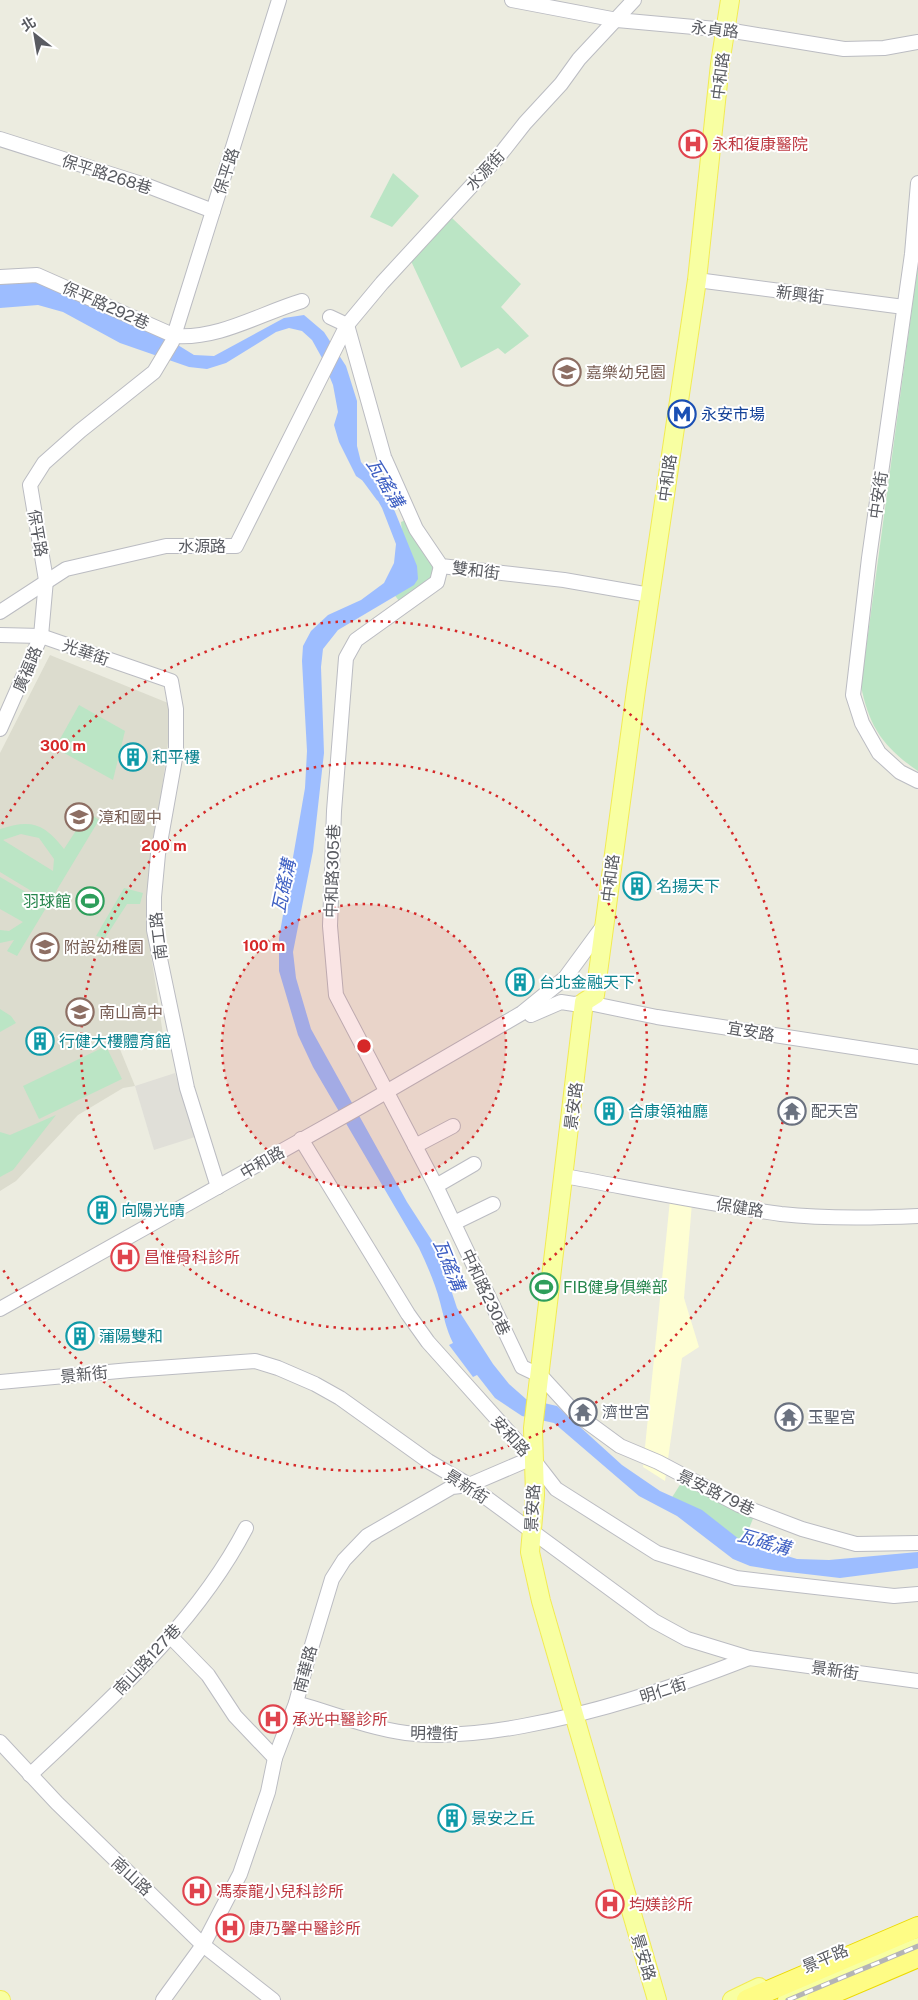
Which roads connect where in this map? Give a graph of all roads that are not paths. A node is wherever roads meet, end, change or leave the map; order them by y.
1 (279, 0) edge
2 (512, 0) edge
3 (634, 0) edge
4 (730, 0) edge
5 (617, 20) junction
6 (727, 30) junction
7 (918, 42) edge
8 (0, 139) edge
9 (918, 183) edge
10 (213, 211) junction
11 (0, 277) edge
12 (697, 280) junction
13 (302, 301) dead end
14 (904, 307) junction
15 (330, 317) dead end
16 (347, 325) junction
17 (173, 339) junction
18 (318, 383) joint
19 (441, 566) junction
20 (46, 580) junction
21 (650, 595) junction
22 (0, 612) edge
23 (0, 634) edge
24 (41, 636) junction
25 (171, 681) joint
26 (0, 729) edge
27 (918, 781) edge
28 (604, 925) junction
29 (584, 1002) junction
30 (522, 1013) junction
31 (483, 1036) junction
32 (918, 1057) edge
33 (387, 1092) junction
34 (452, 1126) dead end
35 (301, 1139) junction
36 (415, 1146) junction
37 (474, 1164) dead end
38 (564, 1176) junction
39 (436, 1186) junction
40 (218, 1187) junction
41 (492, 1204) dead end
42 (918, 1216) edge
43 (454, 1223) junction
44 (0, 1309) edge
45 (541, 1376) junction
46 (0, 1382) edge
47 (532, 1458) junction
48 (469, 1485) junction
49 (246, 1528) dead end
50 (531, 1530) junction
51 (918, 1543) edge
52 (918, 1594) edge
53 (170, 1636) junction
54 (749, 1658) junction
55 (918, 1681) edge
56 (296, 1703) junction
57 (574, 1716) junction
58 (0, 1742) edge
59 (275, 1758) junction
60 (30, 1775) junction
61 (918, 1919) edge
62 (918, 1927) edge
63 (918, 1938) edge
64 (203, 1945) junction
65 (918, 1947) edge
66 (918, 1957) edge
67 (918, 1966) edge
68 (163, 2000) edge
69 (273, 2000) edge
70 (657, 2000) edge
71 (732, 2000) edge
72 (747, 2000) edge
73 (770, 2000) edge
74 (787, 2000) edge
75 (817, 2000) edge
76 (837, 2000) edge

1 - 10 street, 保平路
2 - 5 street, 永貞路
3 - 5 street, 水源街
4 - 6 main road, 中和路
5 - 6 street, 永貞路
5 - 16 street, 水源街
6 - 7 street, 永貞路
6 - 12 main road, 中和路
8 - 10 street, 保平路268巷
9 - 14 street, 中安街
10 - 17 street, 保平路
11 - 17 street, 保平路292巷
12 - 14 street, 新興街
12 - 21 main road, 中和路
13 - 17 street
14 - 27 street, 中安街
15 - 16 street
16 - 18 street, 水源街
16 - 19 street, 雙和街
17 - 20 street, 保平路
18 - 20 street, 水源路
19 - 21 street, 雙和街
19 - 33 street, 中和路305巷
20 - 22 street, 水源路
20 - 24 street, 保平路
21 - 28 main road, 中和路
23 - 24 street, 光華街
24 - 25 street, 光華街
24 - 26 street, 廣福路
25 - 40 street, 南工路
28 - 29 main road, 中和路
28 - 30 street, 中和路
29 - 30 street, 中和路
29 - 31 street
29 - 32 street, 宜安路
29 - 38 main road, 景安路
30 - 31 street, 中和路
31 - 33 street, 中和路
33 - 35 street, 中和路
33 - 36 street, 中和路230巷
34 - 36 street
35 - 40 street, 中和路
35 - 47 street, 安和路
36 - 39 street, 中和路230巷
37 - 39 street
38 - 42 street, 保健路
38 - 45 main road, 景安路
39 - 43 street, 中和路230巷
40 - 44 street, 中和路
41 - 43 street
43 - 45 street, 中和路230巷
45 - 47 main road, 景安路
45 - 51 street, 景安路79巷
46 - 48 street, 景新街
47 - 48 street, 南華路
47 - 50 main road, 景安路
47 - 52 street, 安和路
48 - 50 street, 景新街
48 - 56 street, 南華路
49 - 53 street, 南山路127巷
50 - 54 street, 景新街
50 - 57 main road, 景安路
53 - 59 street
53 - 60 street, 南山路127巷
54 - 55 street, 景新街
54 - 57 street, 明仁街
56 - 57 street, 明禮街
56 - 59 street, 南華路
57 - 70 main road, 景安路
58 - 60 street, 南山路
59 - 64 street, 南華路
60 - 64 street, 南山路
61 - 71 main road, 景平路
62 - 72 highway
63 - 73 highway
64 - 68 street, 南華路
64 - 69 street, 南山路
65 - 74 main road, 景平路
66 - 75 highway
67 - 76 main road

